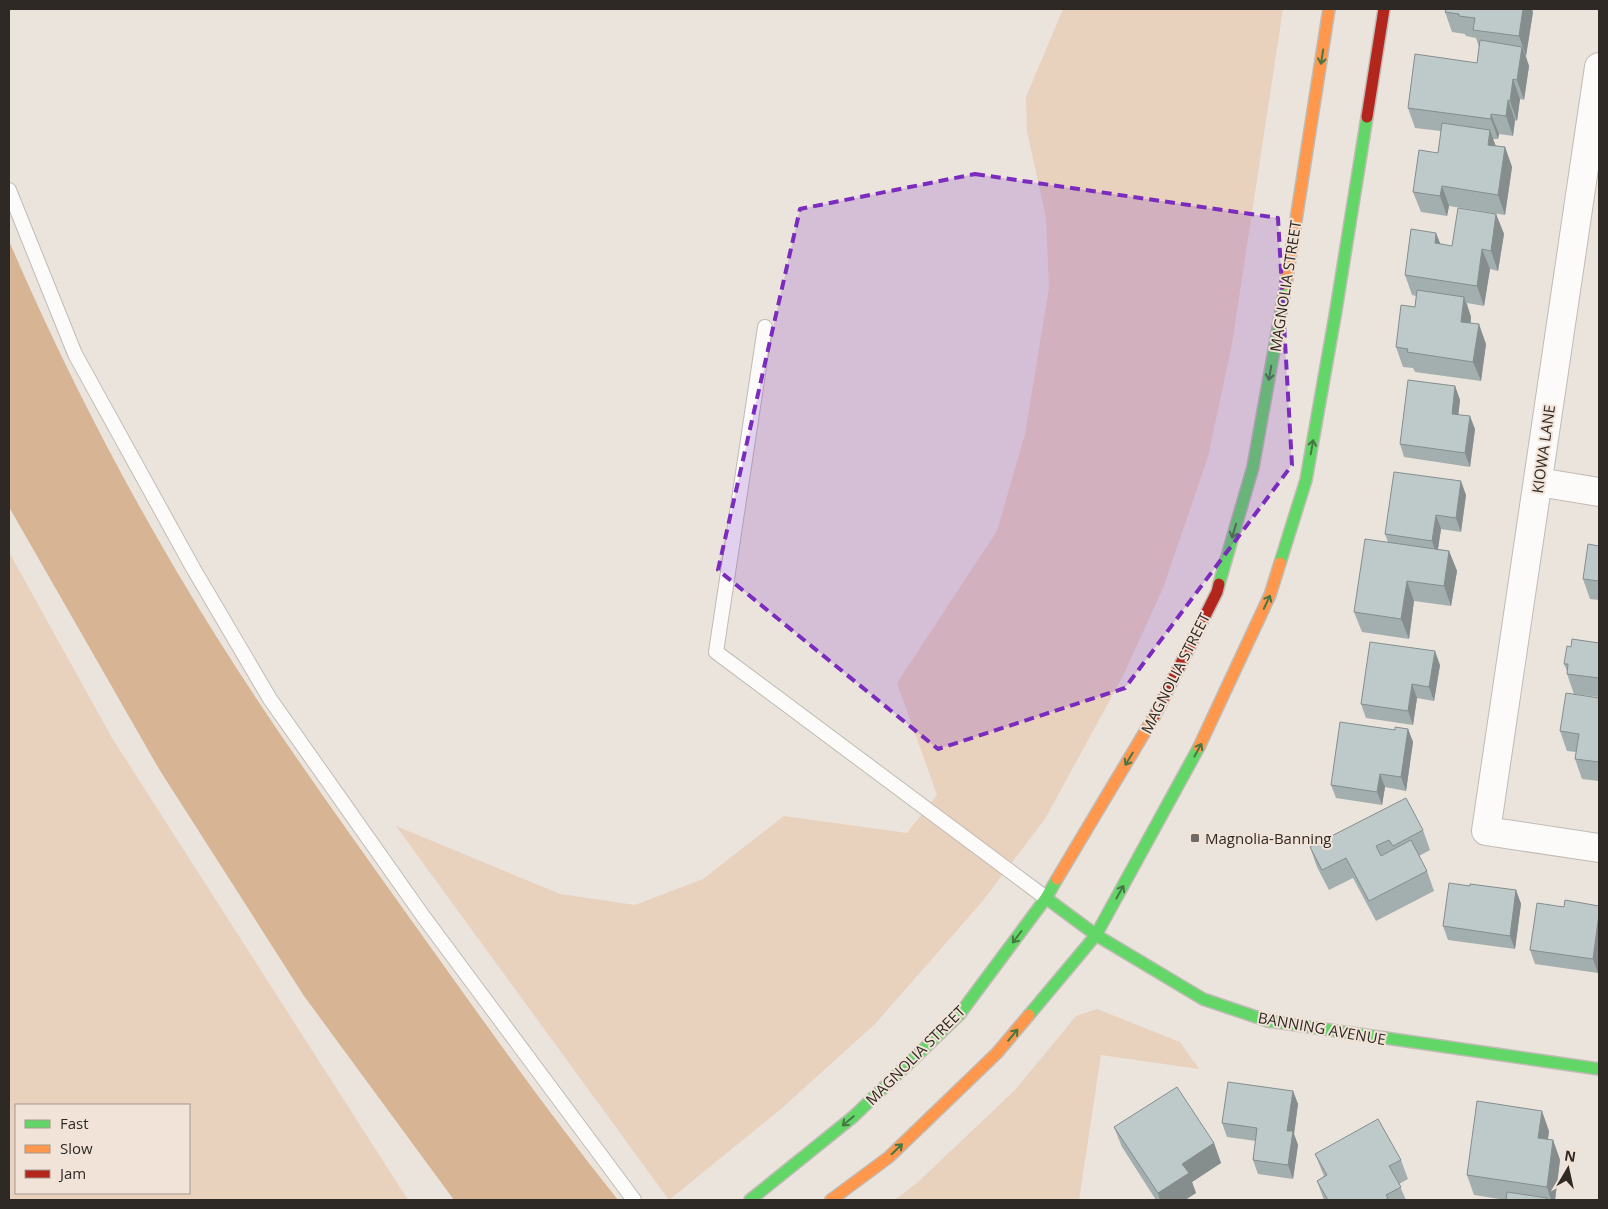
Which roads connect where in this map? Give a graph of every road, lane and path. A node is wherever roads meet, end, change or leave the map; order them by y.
1 (1329, 9) edge
2 (1384, 9) edge
3 (1599, 67) edge
4 (1595, 123) edge
5 (9, 190) edge
6 (765, 327) dead end
7 (1538, 482) junction
8 (1599, 492) edge
9 (1599, 848) edge
10 (1046, 898) junction
11 (1096, 935) junction
12 (1599, 1069) edge
13 (634, 1200) edge
14 (750, 1200) edge
15 (831, 1200) edge

1 -> 10 main road, MAGNOLIA STREET
11 -> 2 main road
3 - 4 street, KIOWA LANE
4 - 7 street, KIOWA LANE
5 - 13 lane
6 - 10 lane
7 - 8 street
7 - 9 street, KIOWA LANE
10 - 11 main road, BANNING AVENUE
10 -> 14 main road, MAGNOLIA STREET
11 - 12 main road, BANNING AVENUE
15 -> 11 main road

